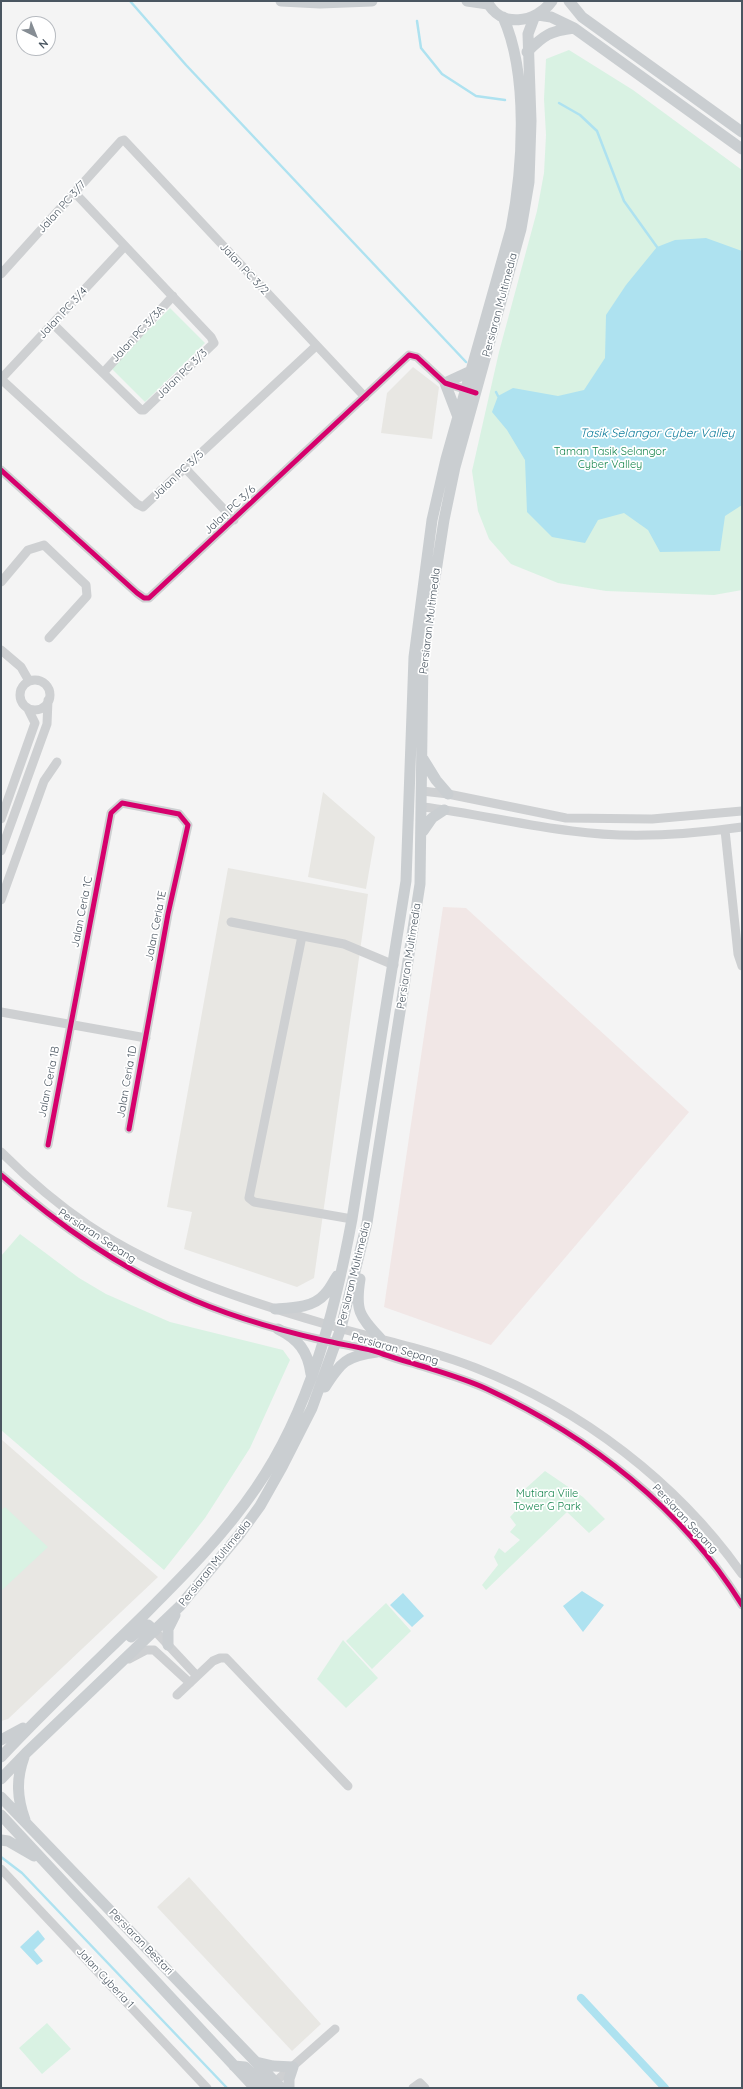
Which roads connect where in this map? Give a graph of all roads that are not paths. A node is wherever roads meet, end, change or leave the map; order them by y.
1 (281, 1) edge
2 (372, 1) edge
3 (467, 1) edge
4 (552, 1) edge
5 (569, 1) edge
6 (488, 2) edge
7 (503, 16) junction
8 (536, 16) junction
9 (574, 28) junction
10 (527, 52) junction
11 (742, 132) edge
12 (124, 140) joint
13 (742, 149) edge
14 (75, 193) junction
15 (125, 246) junction
16 (1, 274) edge
17 (173, 296) junction
18 (53, 324) junction
19 (316, 346) junction
20 (470, 371) junction
21 (103, 373) junction
22 (1, 379) edge
23 (445, 383) junction
24 (471, 391) junction
25 (365, 397) junction
26 (458, 416) junction
27 (185, 468) junction
28 (1, 470) edge
29 (234, 520) junction
30 (1, 582) edge
31 (49, 638) dead end
32 (1, 650) edge
33 (29, 681) junction
34 (48, 700) junction
35 (28, 709) junction
36 (422, 758) junction
37 (56, 762) dead end
38 (422, 791) junction
39 (448, 794) junction
40 (422, 807) junction
41 (444, 810) junction
42 (742, 811) edge
43 (1, 819) edge
44 (185, 819) joint
45 (742, 827) edge
46 (724, 830) junction
47 (422, 833) junction
48 (1, 851) edge
49 (1, 900) edge
50 (231, 922) dead end
51 (302, 936) junction
52 (394, 965) junction
53 (742, 966) edge
54 (1, 1012) edge
55 (70, 1024) junction
56 (146, 1038) junction
57 (129, 1129) dead end
58 (48, 1145) dead end
59 (1, 1152) edge
60 (1, 1175) edge
61 (352, 1219) junction
62 (362, 1247) junction
63 (343, 1268) junction
64 (275, 1309) junction
65 (327, 1325) junction
66 (341, 1328) junction
67 (278, 1329) junction
68 (380, 1338) junction
69 (323, 1340) junction
70 (336, 1343) junction
71 (377, 1352) junction
72 (311, 1376) junction
73 (312, 1408) junction
74 (742, 1574) edge
75 (742, 1605) edge
76 (180, 1606) junction
77 (155, 1631) junction
78 (168, 1645) junction
79 (104, 1654) junction
80 (182, 1659) junction
81 (172, 1664) junction
82 (210, 1664) junction
83 (119, 1665) junction
84 (194, 1679) junction
85 (38, 1719) junction
86 (1, 1740) edge
87 (26, 1753) junction
88 (1, 1758) edge
89 (1, 1779) edge
90 (348, 1786) dead end
91 (1, 1797) edge
92 (1, 1815) edge
93 (26, 1824) junction
94 (1, 1840) edge
95 (1, 1869) edge
96 (53, 1869) junction
97 (335, 2029) dead end
98 (256, 2062) junction
99 (234, 2066) junction
100 (293, 2067) junction
101 (276, 2086) edge
102 (207, 2088) edge
103 (255, 2088) edge
104 (289, 2088) edge
105 (413, 2088) edge
106 (425, 2088) edge

1 - 2 main road
3 - 6 main road
4 - 8 main road
5 - 11 main road
6 - 7 main road
7 - 8 main road
7 - 20 main road, Persiaran Multimedia
8 - 9 main road
8 - 10 main road, Persiaran Multimedia
9 - 10 main road
9 - 13 main road
10 - 24 main road, Persiaran Multimedia
12 - 14 street, Jalan PC 3/7
12 - 19 street, Jalan PC 3/2
14 - 15 street, Jalan PC 3/3
14 - 16 street, Jalan PC 3/7
15 - 17 street, Jalan PC 3/3
15 - 18 street, Jalan PC 3/4
17 - 21 street, Jalan PC 3/3A
17 - 21 street, Jalan PC 3/3
18 - 21 street, Jalan PC 3/3
18 - 22 street, Jalan PC 3/4
19 - 25 street, Jalan PC 3/2
19 - 27 street, Jalan PC 3/5
20 - 23 main road
20 - 24 main road, Persiaran Multimedia
22 - 27 street, Jalan PC 3/5
23 - 24 street, Jalan PC 3/6
23 - 25 street, Jalan PC 3/6
23 - 26 main road
24 - 26 main road, Persiaran Multimedia
24 - 36 main road, Persiaran Multimedia
25 - 29 street, Jalan PC 3/6
26 - 52 main road, Persiaran Multimedia
27 - 29 street
28 - 29 street, Jalan PC 3/6
30 - 31 street
32 - 33 street
33 - 34 street
33 - 35 street
34 - 35 street
34 - 48 street
35 - 43 street
36 - 38 main road, Persiaran Multimedia
36 - 39 main road
37 - 49 street
38 - 39 street
38 - 40 main road, Persiaran Multimedia
39 - 42 street
40 - 41 street
40 - 47 main road, Persiaran Multimedia
41 - 46 street
41 - 47 main road
44 - 55 street, Jalan Ceria 1C
44 - 56 street, Jalan Ceria 1E
45 - 46 street
46 - 53 street
47 - 62 main road, Persiaran Multimedia
50 - 51 street
51 - 52 street
51 - 61 street
52 - 61 main road, Persiaran Multimedia
54 - 55 street
55 - 56 street
55 - 58 street, Jalan Ceria 1B
56 - 57 street, Jalan Ceria 1D
59 - 64 street, Persiaran Sepang
60 - 67 street, Persiaran Sepang
61 - 63 main road, Persiaran Multimedia
62 - 66 main road, Persiaran Multimedia
62 - 68 main road
63 - 64 main road
63 - 65 main road, Persiaran Multimedia
64 - 65 street, Persiaran Sepang
65 - 66 street, Persiaran Sepang
65 - 69 main road, Persiaran Multimedia
66 - 68 street, Persiaran Sepang
66 - 70 main road, Persiaran Multimedia
67 - 69 street, Persiaran Sepang
67 - 72 main road
68 - 74 street, Persiaran Sepang
69 - 70 street, Persiaran Sepang
69 - 72 main road, Persiaran Multimedia
70 - 71 street, Persiaran Sepang
70 - 73 main road, Persiaran Multimedia
71 - 73 main road
71 - 75 street, Persiaran Sepang
72 - 79 main road, Persiaran Multimedia
73 - 76 main road, Persiaran Multimedia
76 - 77 main road, Persiaran Multimedia
76 - 78 main road
77 - 78 street
77 - 79 main road
77 - 83 main road, Persiaran Multimedia
78 - 80 street
79 - 85 main road, Persiaran Multimedia
80 - 82 street
80 - 84 street
81 - 83 street
81 - 84 street
81 - 84 street
82 - 84 street
82 - 90 street
83 - 87 main road, Persiaran Multimedia
85 - 86 main road
85 - 88 main road, Persiaran Multimedia
87 - 89 main road, Persiaran Multimedia
87 - 93 main road
91 - 93 main road, Persiaran Bestari
92 - 96 main road, Persiaran Bestari
93 - 98 main road, Persiaran Bestari
94 - 96 main road
95 - 102 street, Jalan Cyberia 1
96 - 99 main road, Persiaran Bestari
97 - 100 street
98 - 100 main road
98 - 101 main road, Persiaran Bestari
99 - 101 main road
99 - 103 main road, Persiaran Bestari
100 - 101 street
100 - 104 main road
105 - 106 street

